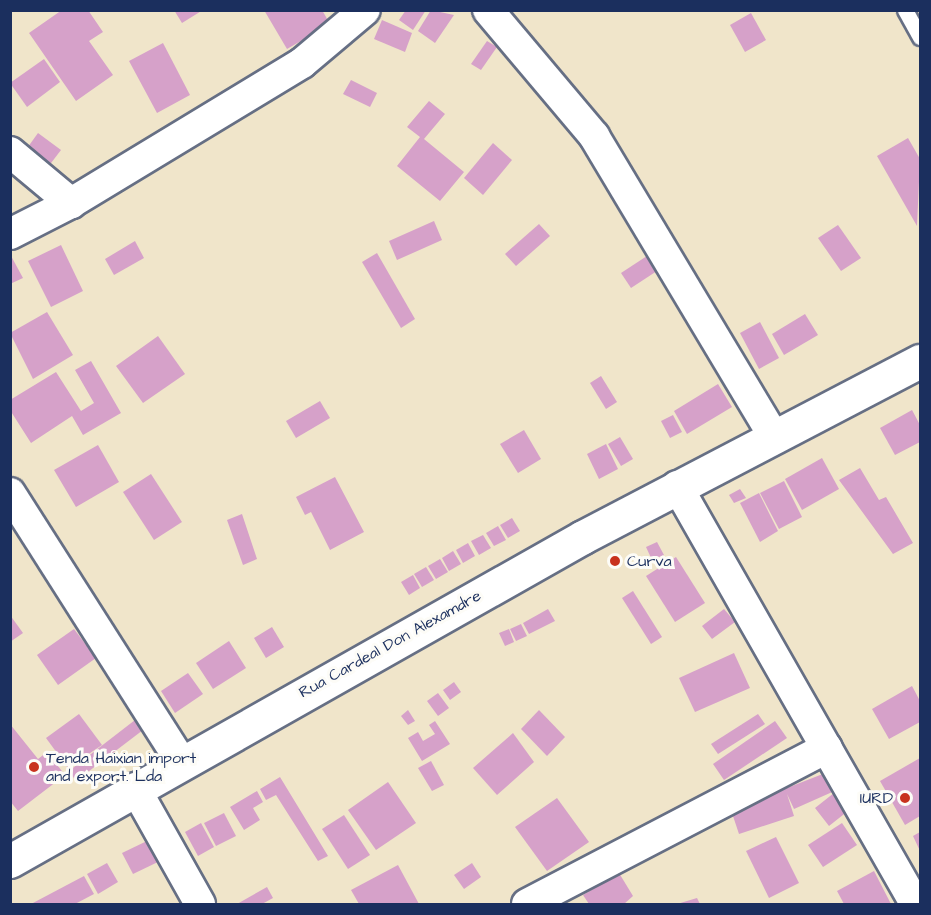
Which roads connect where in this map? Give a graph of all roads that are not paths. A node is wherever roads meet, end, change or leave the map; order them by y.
1 (365, 10) edge
2 (488, 10) edge
3 (905, 10) edge
4 (921, 38) edge
5 (10, 152) edge
6 (70, 203) junction
7 (10, 234) edge
8 (921, 361) edge
9 (774, 437) junction
10 (677, 486) junction
11 (10, 493) edge
12 (827, 748) junction
13 (181, 761) junction
14 (135, 788) junction
15 (10, 861) edge
16 (200, 904) edge
17 (527, 904) edge
18 (915, 904) edge

1 - 6 street
2 - 9 street
3 - 4 lane
5 - 6 street
6 - 7 street
8 - 9 main road, Rua Cardeal Don Alexamdre
9 - 10 main road, Rua Cardeal Don Alexamdre
10 - 12 street
10 - 13 main road, Rua Cardeal Don Alexamdre
11 - 13 street
12 - 17 street
12 - 18 street
13 - 14 main road, Rua Cardeal Don Alexamdre
14 - 15 main road, Rua Cardeal Don Alexamdre
14 - 16 street

